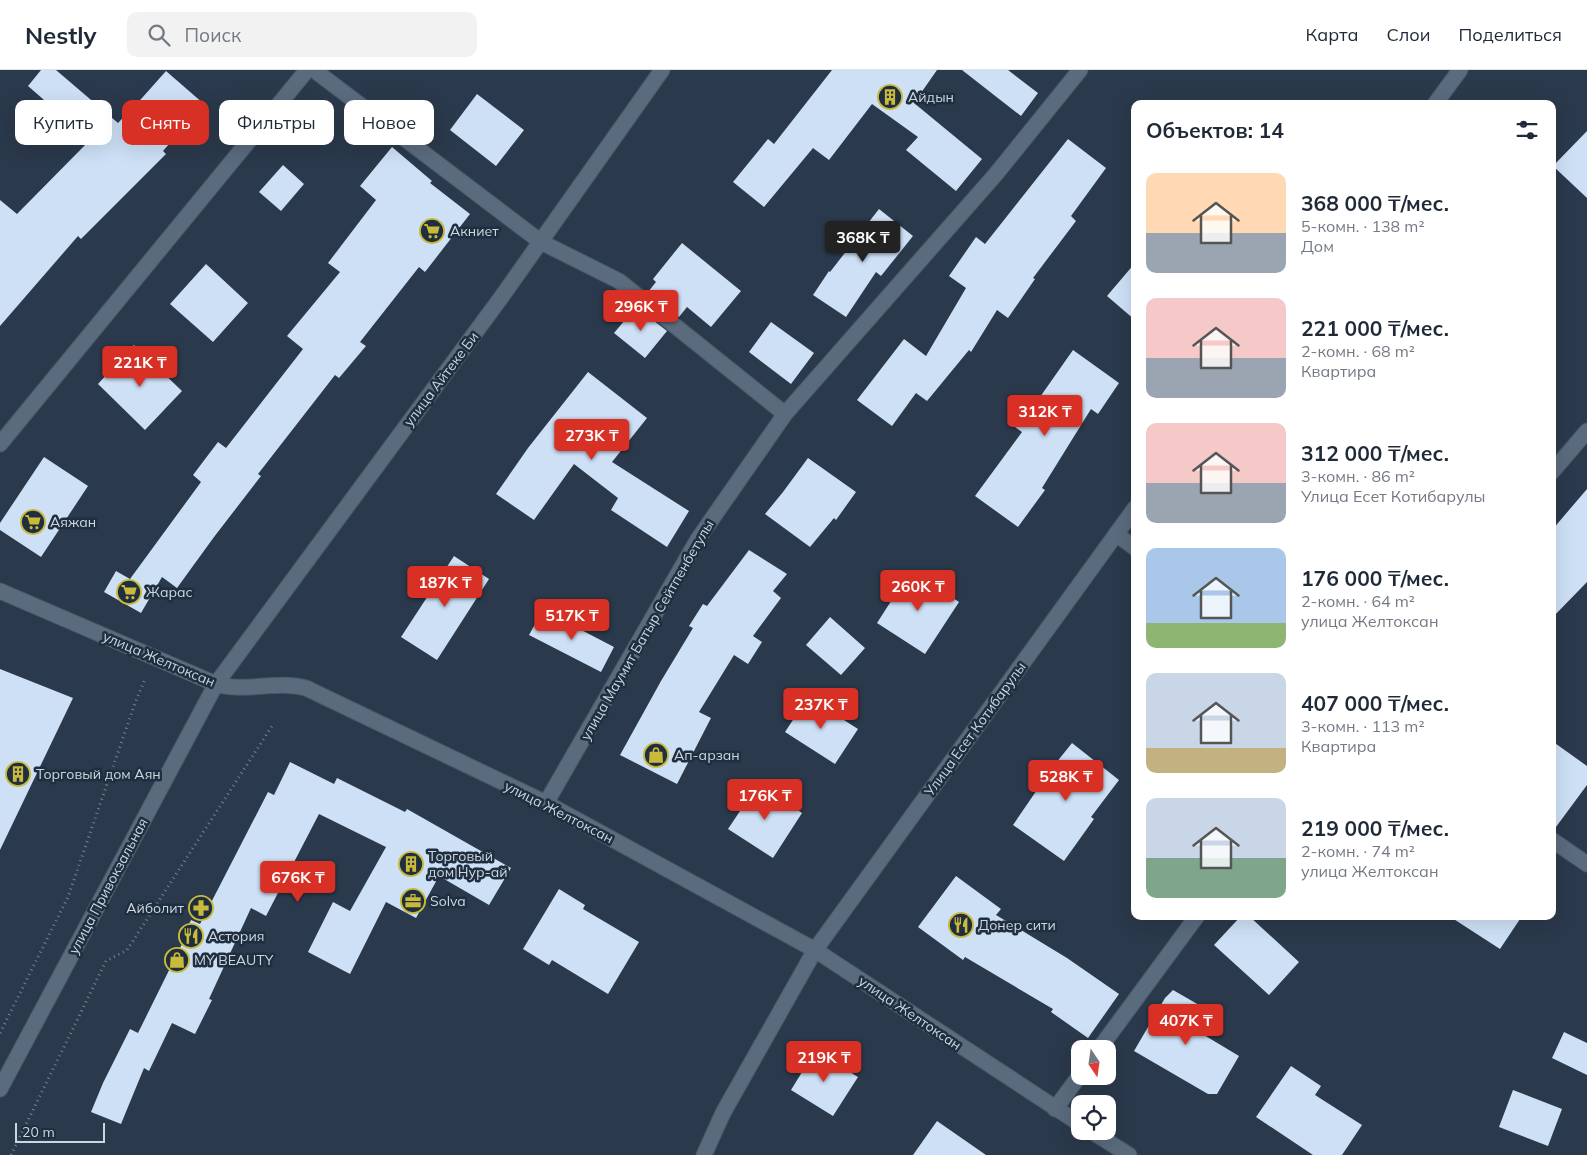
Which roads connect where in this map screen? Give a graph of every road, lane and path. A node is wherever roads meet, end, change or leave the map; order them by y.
1 (307, 70) edge
2 (314, 70) edge
3 (662, 70) edge
4 (1080, 70) edge
5 (1460, 70) edge
6 (1438, 100) edge
7 (541, 242) junction
8 (785, 414) junction
9 (1587, 431) edge
10 (0, 444) edge
11 (1556, 467) edge
12 (1131, 513) edge
13 (1116, 534) junction
14 (1131, 545) edge
15 (0, 591) edge
16 (155, 658) junction
17 (216, 684) junction
18 (272, 726) dead end
19 (546, 803) junction
20 (1556, 843) edge
21 (1587, 864) edge
22 (1194, 920) edge
23 (815, 950) junction
24 (0, 1033) edge
25 (1106, 1040) edge
26 (1073, 1085) edge
27 (0, 1089) edge
28 (1055, 1109) junction
29 (1071, 1119) edge
30 (1105, 1140) edge
31 (11, 1155) edge
32 (704, 1155) edge
33 (1129, 1155) edge

1 - 10 street
2 - 7 street
3 - 7 street, улица Айтеке Би
4 - 8 street, улица Маумит Батыр Сейтпенбетулы
5 - 6 street
7 - 8 street
7 - 17 street, улица Айтеке Би
8 - 19 street, улица Маумит Батыр Сейтпенбетулы
9 - 11 street
12 - 13 street, Улица Есет Котибарулы
13 - 14 street
13 - 23 street, Улица Есет Котибарулы
15 - 16 street, улица Желтоксан
16 - 17 street, улица Желтоксан
16 - 24 path
17 - 19 street, улица Желтоксан
17 - 27 street, улица Привокзальная
18 - 31 path
19 - 23 street, улица Желтоксан
20 - 21 street
22 - 25 street
23 - 28 street, улица Желтоксан
23 - 32 street, Улица Есет Котибарулы
26 - 28 street
28 - 29 street, улица Желтоксан
30 - 33 street

